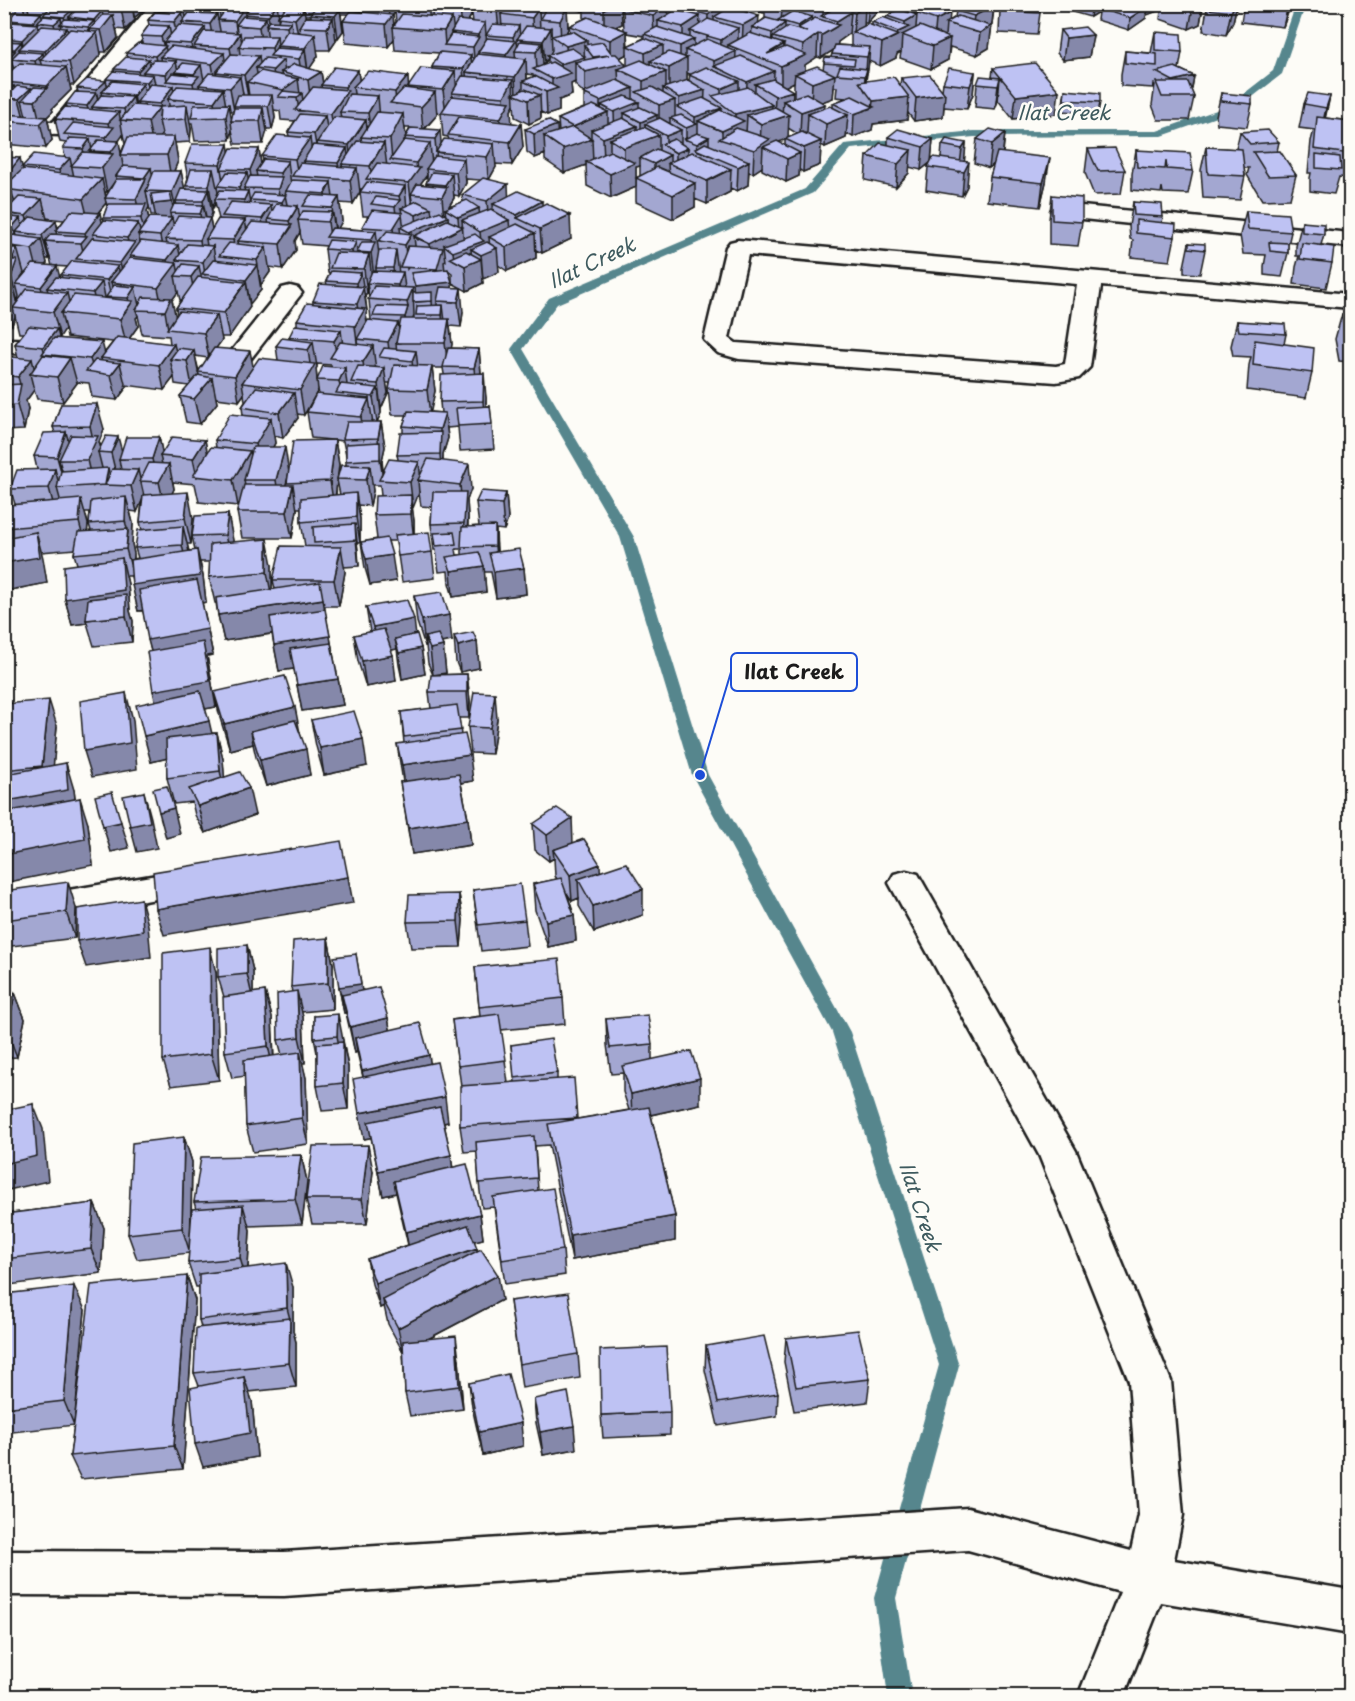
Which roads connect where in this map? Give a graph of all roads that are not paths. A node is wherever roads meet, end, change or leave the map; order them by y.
1 (164, 10) edge
2 (4, 127) edge
3 (1062, 211) edge
4 (1350, 240) edge
5 (1090, 278) junction
6 (290, 293) dead end
7 (1350, 301) edge
8 (4, 346) edge
9 (89, 350) edge
10 (255, 372) edge
11 (227, 875) edge
12 (906, 883) dead end
13 (4, 914) edge
14 (4, 1573) edge
15 (1148, 1578) junction
16 (1350, 1612) edge
17 (1101, 1696) edge

1 - 2 street
3 - 4 street
5 - 5 street
5 - 7 street
6 - 10 street
8 - 9 street
11 - 13 street
12 - 15 street
14 - 15 street
15 - 16 street
15 - 17 street

